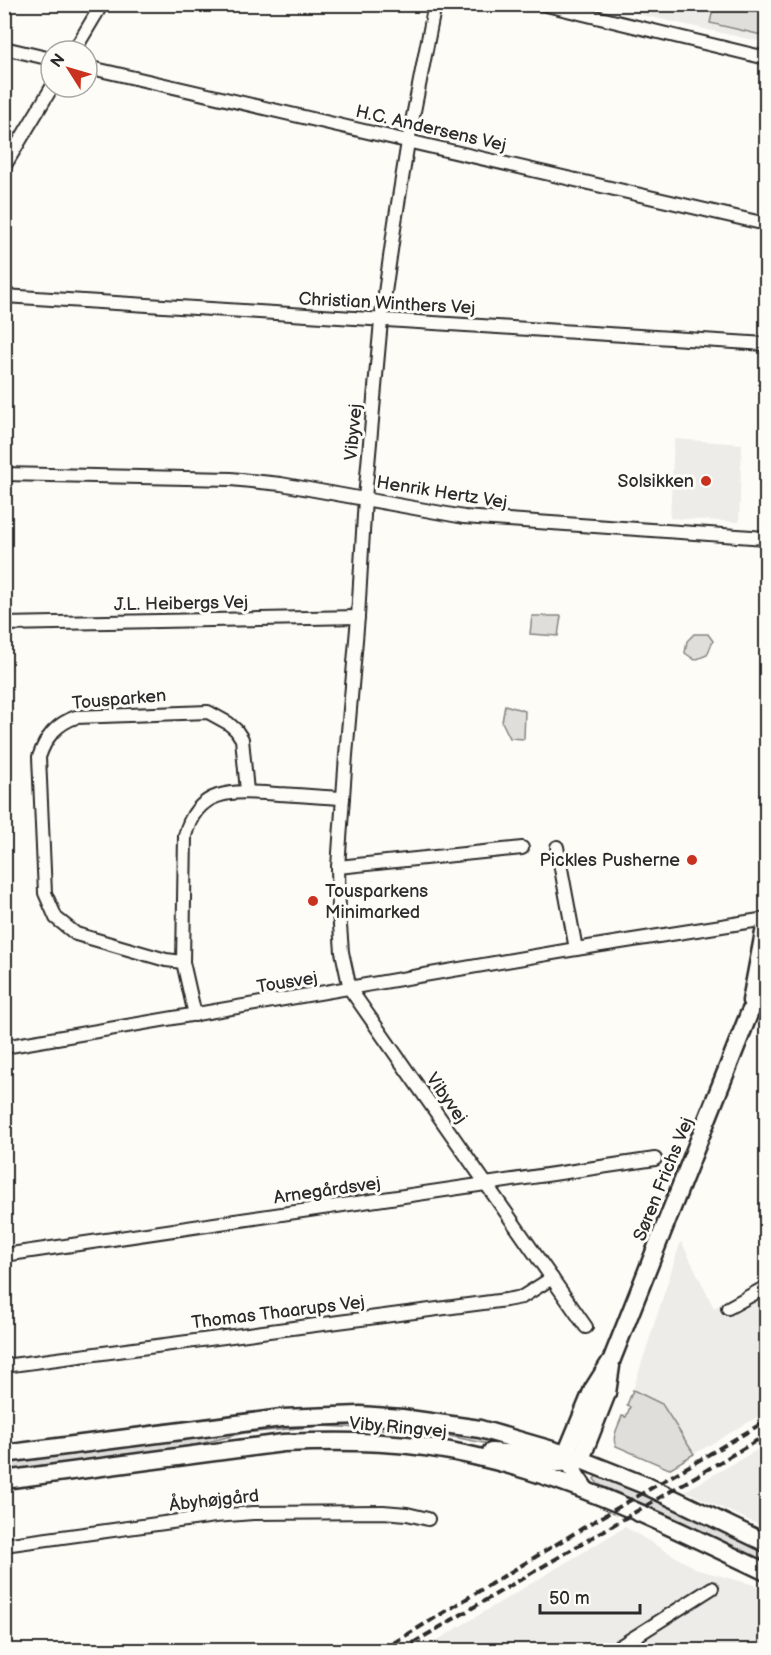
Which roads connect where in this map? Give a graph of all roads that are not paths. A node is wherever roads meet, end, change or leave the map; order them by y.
1 (102, 4) edge
2 (435, 4) edge
3 (542, 4) edge
4 (81, 39) edge
5 (4, 48) edge
6 (39, 56) edge
7 (766, 58) edge
8 (99, 70) edge
9 (45, 99) edge
10 (408, 142) junction
11 (4, 167) edge
12 (766, 224) edge
13 (4, 296) edge
14 (381, 321) junction
15 (766, 344) edge
16 (4, 474) edge
17 (365, 498) junction
18 (766, 538) edge
19 (358, 617) junction
20 (4, 624) edge
21 (247, 791) junction
22 (343, 798) junction
23 (557, 847) dead end
24 (522, 848) dead end
25 (338, 867) junction
26 (766, 921) edge
27 (576, 949) junction
28 (183, 962) junction
29 (766, 982) edge
30 (350, 989) junction
31 (749, 1014) junction
32 (195, 1015) junction
33 (4, 1047) edge
34 (655, 1159) dead end
35 (485, 1185) junction
36 (4, 1255) edge
37 (552, 1278) junction
38 (766, 1287) edge
39 (728, 1308) dead end
40 (586, 1327) dead end
41 (4, 1366) edge
42 (435, 1448) junction
43 (4, 1454) edge
44 (572, 1459) junction
45 (4, 1480) edge
46 (585, 1489) junction
47 (428, 1520) dead end
48 (766, 1543) edge
49 (4, 1545) edge
50 (766, 1572) edge
51 (712, 1588) dead end
52 (614, 1650) edge

1 - 4 street
2 - 10 street, Vibyvej
3 - 7 street
5 - 6 street
8 - 10 street, H.C. Andersens Vej
9 - 11 street
10 - 12 street, H.C. Andersens Vej
10 - 14 street, Vibyvej
13 - 14 street, Christian Winthers Vej
14 - 15 street, Christian Winthers Vej
14 - 17 street, Vibyvej
16 - 17 street, Henrik Hertz Vej
17 - 18 street, Henrik Hertz Vej
17 - 19 street, Vibyvej
19 - 20 street, J.L. Heibergs Vej
19 - 22 street, Vibyvej
21 - 22 street
21 - 28 street
21 - 28 street, Tousparken
22 - 25 street, Vibyvej
23 - 27 street
24 - 25 street
25 - 30 street, Vibyvej
26 - 27 street, Tousvej
26 - 31 main road, Søren Frichs Vej
27 - 30 street, Tousvej
28 - 32 street
29 - 31 main road, Søren Frichs Vej
30 - 32 street, Tousvej
30 - 35 street, Vibyvej
31 - 44 main road, Søren Frichs Vej
32 - 33 street, Tousvej
34 - 35 street, Arnegårdsvej
35 - 36 street, Arnegårdsvej
35 - 37 street, Vibyvej
37 - 40 street, Vibyvej
37 - 41 street, Thomas Thaarups Vej
38 - 39 street
42 - 44 main road
42 - 45 main road, Viby Ringvej
42 - 46 main road, Viby Ringvej
43 - 44 main road, Viby Ringvej
44 - 46 main road
44 - 48 main road, Viby Ringvej
46 - 50 main road, Viby Ringvej
47 - 49 street, Åbyhøjgård
51 - 52 street

